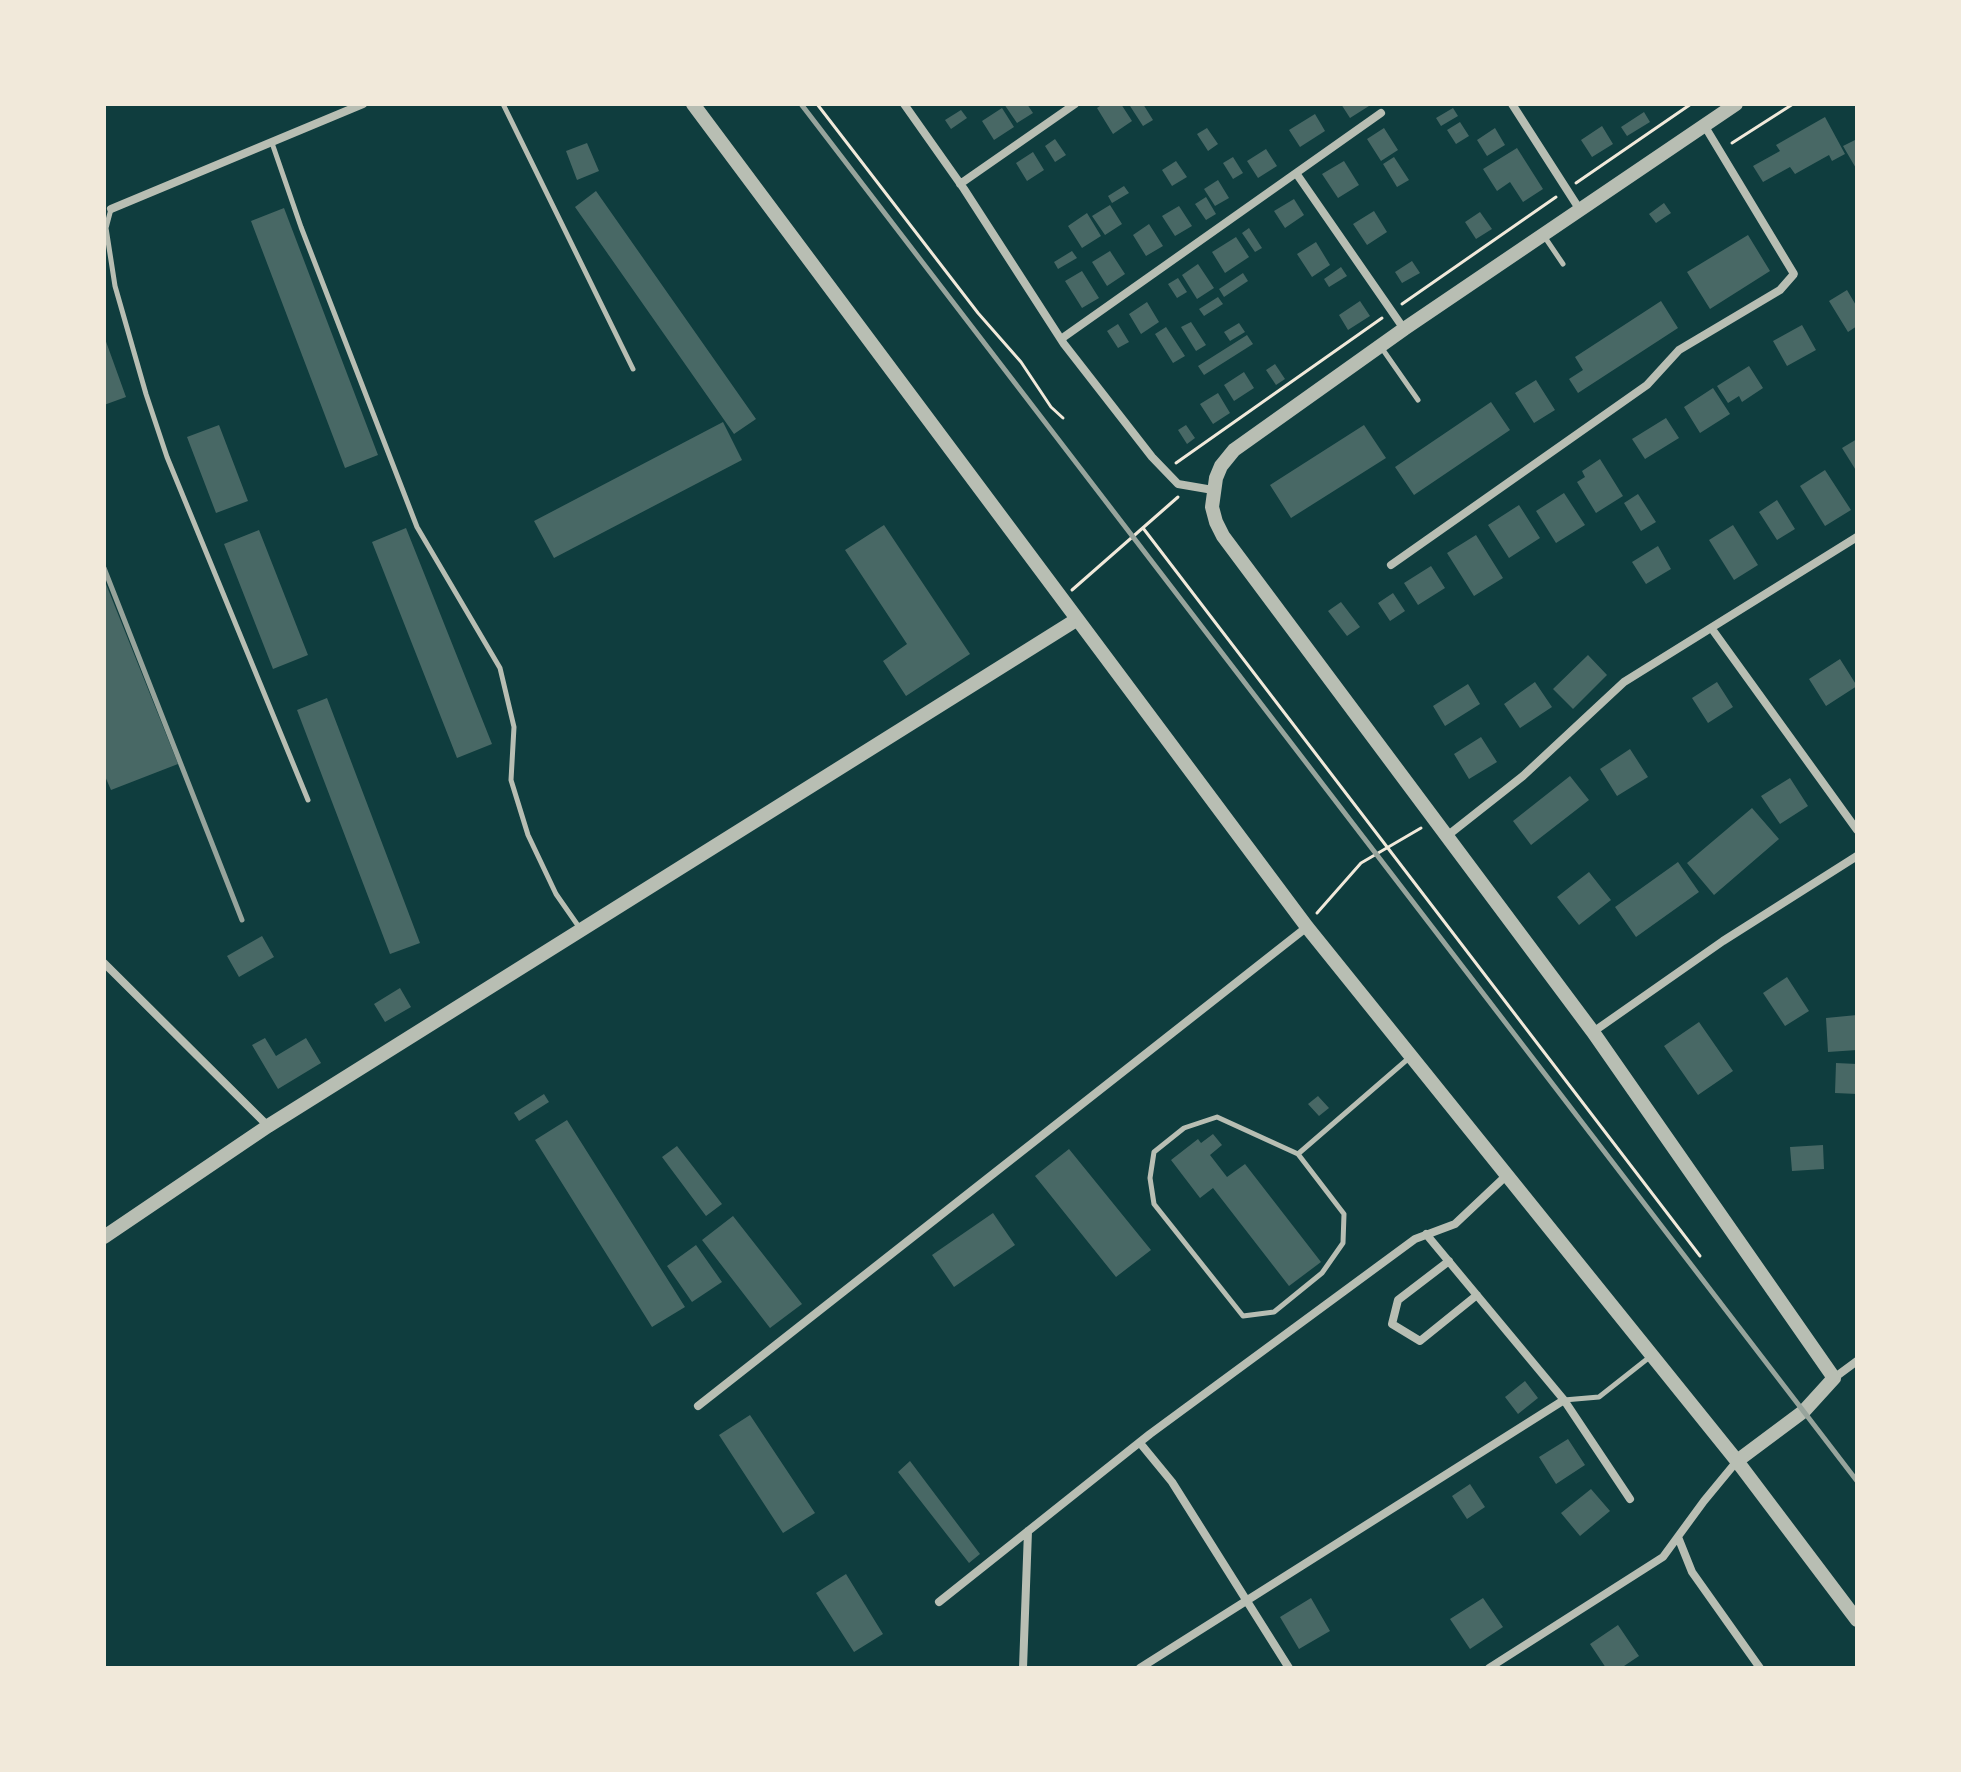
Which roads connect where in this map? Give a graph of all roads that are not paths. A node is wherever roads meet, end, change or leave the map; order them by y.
1 (363, 104) edge
2 (503, 104) edge
3 (693, 104) edge
4 (904, 104) edge
5 (1075, 104) edge
6 (1512, 104) edge
7 (1736, 104) edge
8 (1381, 113) dead end
9 (1704, 125) junction
10 (272, 143) junction
11 (1296, 173) junction
12 (960, 184) junction
13 (111, 209) joint
14 (1580, 210) junction
15 (1544, 235) junction
16 (1563, 264) dead end
17 (1404, 329) junction
18 (1061, 339) junction
19 (1381, 346) junction
20 (633, 369) dead end
21 (1418, 400) dead end
22 (1213, 490) junction
23 (1857, 537) edge
24 (1391, 565) dead end
25 (1076, 620) junction
26 (1712, 629) junction
27 (308, 800) dead end
28 (1857, 830) edge
29 (1447, 836) junction
30 (1857, 856) edge
31 (1307, 926) junction
32 (581, 930) junction
33 (104, 963) edge
34 (1593, 1032) junction
35 (1411, 1056) junction
36 (268, 1126) junction
37 (1298, 1154) junction
38 (1507, 1175) junction
39 (1426, 1234) junction
40 (104, 1237) edge
41 (1449, 1261) junction
42 (1477, 1295) junction
43 (1652, 1355) junction
44 (1857, 1361) edge
45 (1834, 1378) junction
46 (1564, 1400) junction
47 (698, 1406) dead end
48 (1140, 1443) junction
49 (1737, 1461) junction
50 (1630, 1499) dead end
51 (1028, 1531) junction
52 (1678, 1537) junction
53 (1247, 1599) junction
54 (939, 1602) dead end
55 (1857, 1620) edge
56 (1023, 1668) edge
57 (1140, 1668) edge
58 (1289, 1668) edge
59 (1489, 1668) edge
60 (1760, 1668) edge

1 - 10 street
2 - 20 lane
3 - 25 street
4 - 12 street
5 - 12 street
6 - 14 street
7 - 9 street
8 - 11 street
9 - 14 street
9 - 24 street
10 - 13 street
10 - 32 lane
11 - 17 street
11 - 18 street
12 - 18 street
13 - 27 lane
14 - 15 street
15 - 16 lane
15 - 17 street
17 - 19 street
18 - 22 street
19 - 21 lane
19 - 22 street
22 - 29 street
23 - 26 street
25 - 31 street
25 - 32 street
26 - 28 street
26 - 29 street
29 - 34 street
30 - 34 street
31 - 35 street
31 - 47 street
32 - 36 street
33 - 36 street
34 - 45 street
35 - 37 lane
35 - 38 street
36 - 40 street
37 - 37 lane
38 - 39 street
38 - 43 street
39 - 41 street
39 - 48 street
41 - 42 street
41 - 42 street
42 - 46 street
43 - 46 lane
43 - 49 street
44 - 45 street
45 - 49 street
46 - 50 street
46 - 53 street
48 - 51 street
48 - 53 street
49 - 52 street
49 - 55 street
51 - 54 street
51 - 56 street
52 - 59 street
52 - 60 street
53 - 57 street
53 - 58 street

